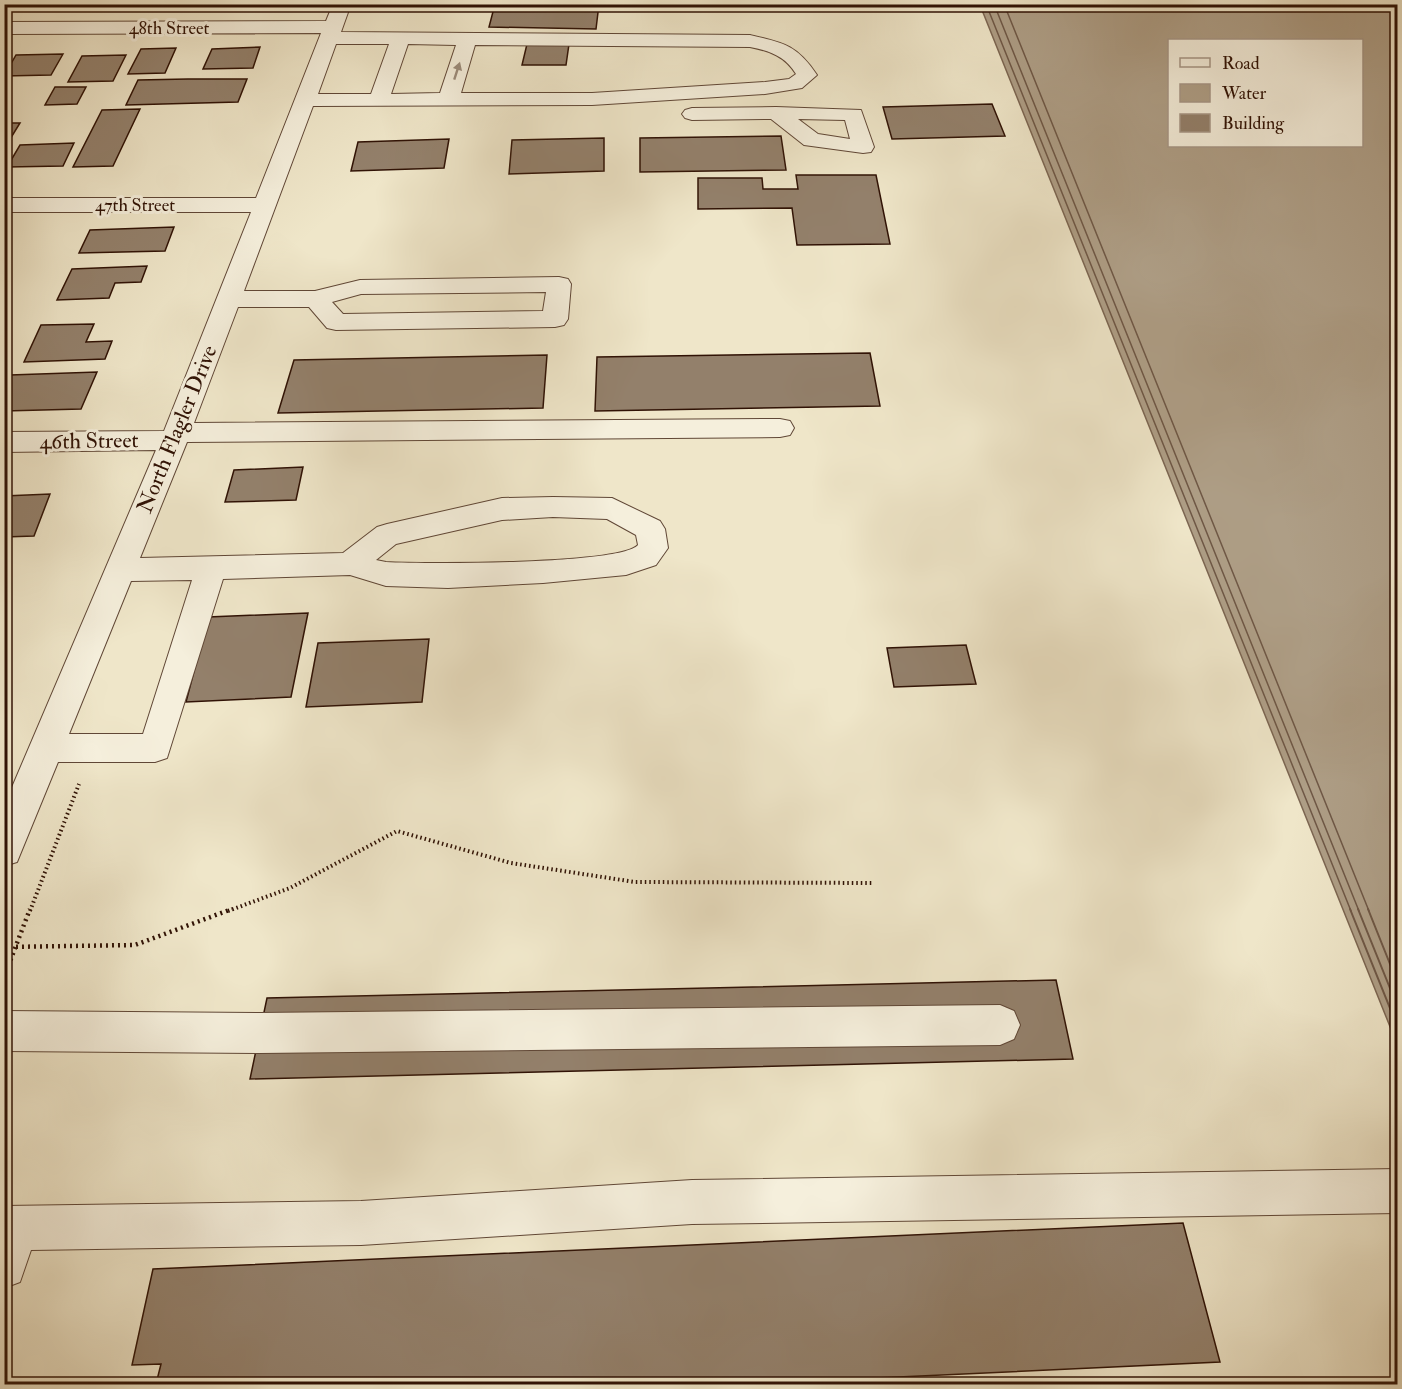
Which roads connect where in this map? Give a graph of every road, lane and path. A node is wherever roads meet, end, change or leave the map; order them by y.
1 (335, 23) edge
2 (4, 28) edge
3 (400, 40) junction
4 (467, 41) junction
5 (379, 100) junction
6 (448, 101) junction
7 (303, 107) junction
8 (776, 113) dead end
9 (4, 205) edge
10 (265, 205) junction
11 (229, 299) junction
12 (316, 299) junction
13 (780, 428) dead end
14 (175, 436) junction
15 (4, 442) edge
16 (351, 564) junction
17 (211, 568) junction
18 (120, 570) junction
19 (46, 748) junction
20 (4, 850) edge
21 (872, 883) dead end
22 (4, 947) edge
23 (1000, 1025) dead end
24 (4, 1031) edge
25 (1398, 1191) edge
26 (8, 1241) edge

1 - 2 street, 48th Street
1 - 3 street, 48th Street
1 - 7 street, North Flagler Drive
3 - 4 street, 48th Street
3 - 5 street
6 -> 4 street
4 - 6 street, 48th Street
5 - 6 street
5 - 7 street
7 - 8 street
7 - 10 street, North Flagler Drive
9 - 10 street, 47th Street
10 - 11 street, North Flagler Drive
11 - 12 street
11 - 14 street, North Flagler Drive
12 - 12 street
13 - 14 street, 46th Street
14 - 15 street, 46th Street
14 - 18 street, North Flagler Drive
16 - 16 street
16 - 17 street
17 - 18 street
17 - 19 street
18 - 19 street, North Flagler Drive
19 - 20 street, North Flagler Drive
21 - 22 path
23 - 24 street
25 - 26 street

